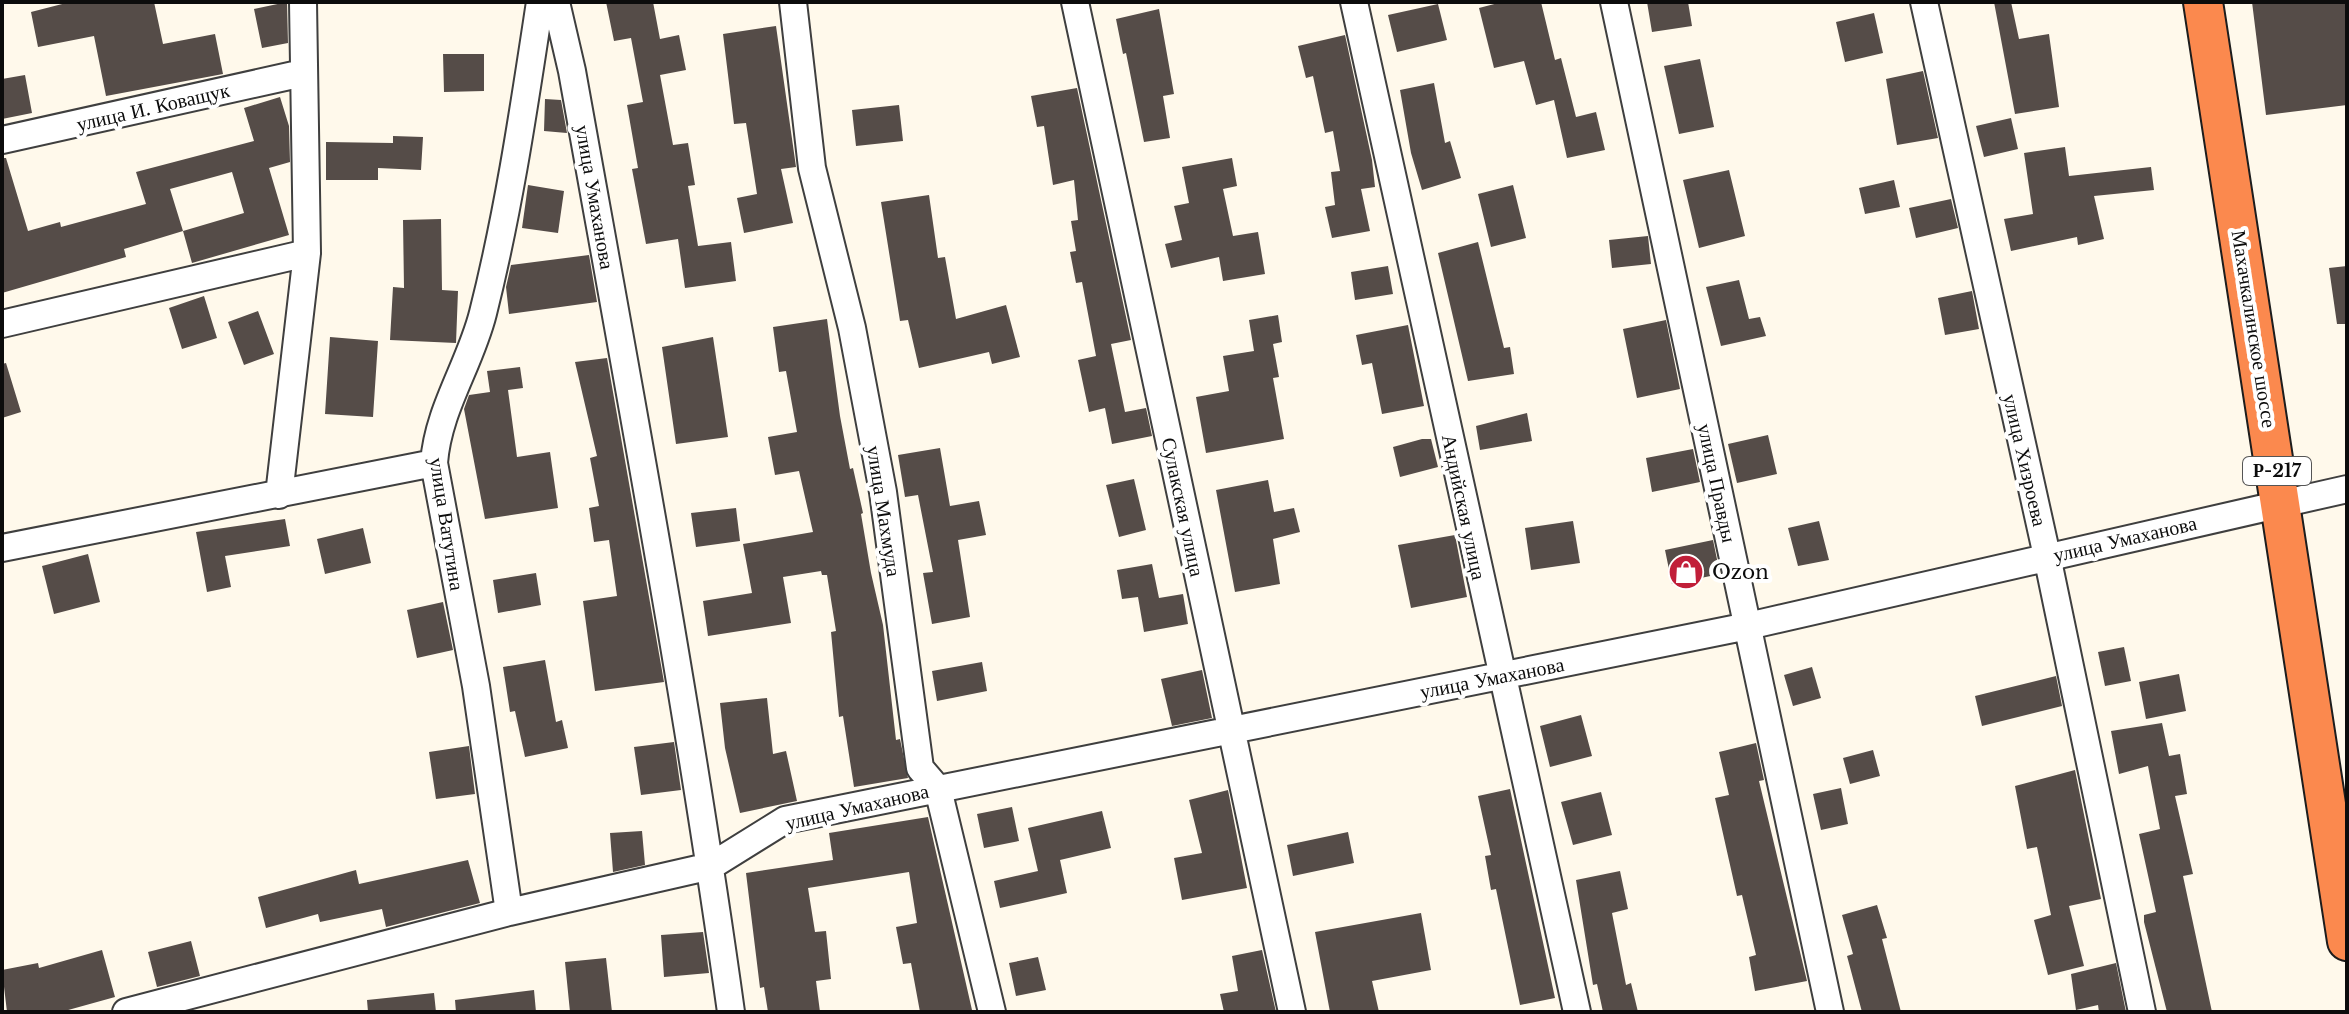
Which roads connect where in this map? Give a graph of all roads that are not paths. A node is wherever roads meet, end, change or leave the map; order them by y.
1 (303, 2) edge
2 (540, 2) edge
3 (556, 2) edge
4 (793, 2) edge
5 (1075, 2) edge
6 (1354, 2) edge
7 (1614, 2) edge
8 (1924, 2) edge
9 (2203, 2) edge
10 (303, 73) junction
11 (2, 140) edge
12 (307, 253) junction
13 (2, 324) edge
14 (434, 463) junction
15 (2347, 489) edge
16 (279, 495) junction
17 (2282, 504) junction
18 (2, 548) edge
19 (2047, 556) junction
20 (1748, 626) junction
21 (1501, 677) junction
22 (1231, 730) junction
23 (938, 789) junction
24 (711, 866) junction
25 (509, 912) junction
26 (2347, 941) edge
27 (141, 1010) edge
28 (731, 1012) edge
29 (992, 1012) edge
30 (1292, 1012) edge
31 (1577, 1012) edge
32 (1830, 1012) edge
33 (2142, 1012) edge

1 - 10 street
2 - 14 street, улица Ватутина
3 - 24 street, улица Умаханова
4 - 23 street, улица Махмуда
5 - 22 street, Сулакская улица
6 - 21 street, Андийская улица
7 - 20 street, улица Правды
8 - 19 street, улица Хизроева
9 - 17 highway, Махачкалинское шоссе / Р-217
10 - 11 street, улица И. Коващук
10 - 12 street
12 - 13 street
12 - 16 street
14 - 16 street
14 - 25 street, улица Ватутина
15 - 17 street, улица Умаханова
16 - 18 street
17 - 19 street, улица Умаханова
17 - 26 highway, Махачкалинское шоссе / Р-217
19 - 20 street, улица Умаханова
19 - 33 street, улица Хизроева
20 - 21 street, улица Умаханова
20 - 32 street, улица Правды
21 - 22 street, улица Умаханова
21 - 31 street, Андийская улица
22 - 23 street, улица Умаханова
22 - 30 street, Сулакская улица
23 - 24 street, улица Умаханова
23 - 29 street, улица Махмуда
24 - 25 street, улица Умаханова
24 - 28 street, улица Умаханова
25 - 27 street, улица Умаханова

